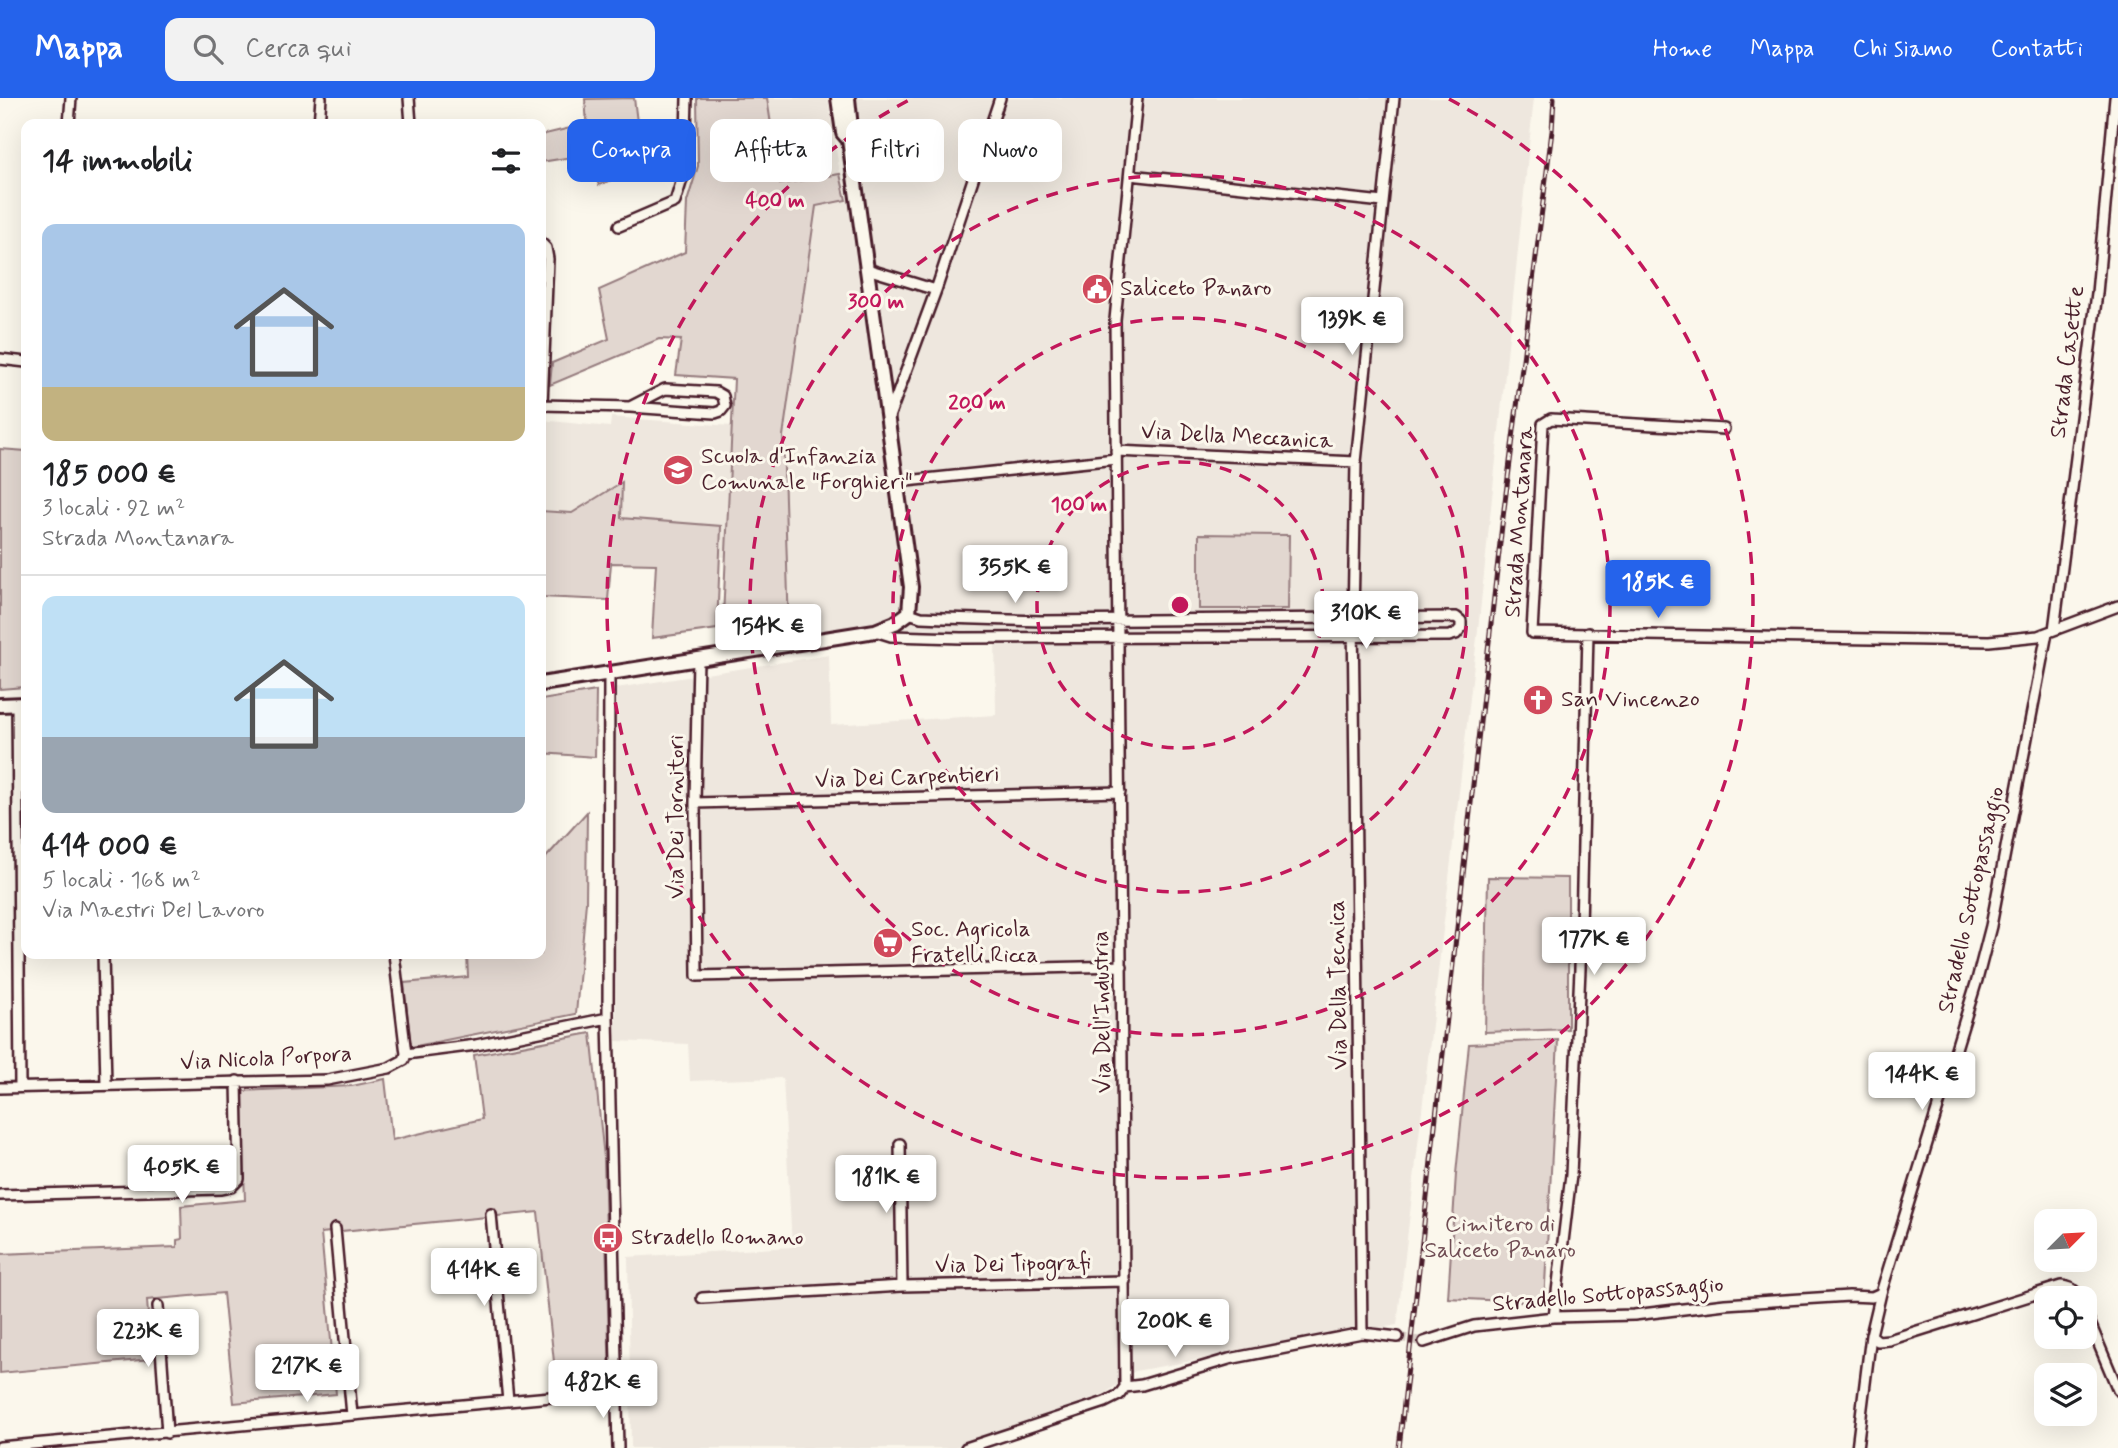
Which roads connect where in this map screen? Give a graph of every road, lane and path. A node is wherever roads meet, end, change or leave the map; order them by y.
1 (71, 98) edge
2 (321, 98) edge
3 (409, 98) edge
4 (687, 98) edge
5 (838, 98) edge
6 (848, 98) edge
7 (1000, 98) edge
8 (1138, 98) edge
9 (1394, 98) edge
10 (2115, 98) edge
11 (69, 119) edge
12 (319, 119) edge
13 (411, 119) edge
14 (850, 119) edge
15 (846, 136) edge
16 (1129, 175) junction
17 (855, 182) edge
18 (1382, 202) junction
19 (619, 226) dead end
20 (546, 248) edge
21 (867, 269) junction
22 (546, 290) edge
23 (936, 290) junction
24 (0, 359) edge
25 (21, 361) edge
26 (546, 405) edge
27 (630, 407) junction
28 (888, 420) junction
29 (1724, 429) dead end
30 (1116, 455) junction
31 (1356, 462) junction
32 (897, 482) junction
33 (2118, 606) edge
34 (909, 613) junction
35 (1353, 618) junction
36 (1118, 620) junction
37 (875, 631) junction
38 (2051, 632) junction
39 (1588, 633) junction
40 (1118, 636) junction
41 (1354, 636) junction
42 (698, 658) junction
43 (609, 673) junction
44 (546, 683) edge
45 (21, 704) edge
46 (0, 705) edge
47 (1120, 792) junction
48 (695, 803) junction
49 (21, 896) edge
50 (103, 959) edge
51 (395, 959) edge
52 (1122, 967) junction
53 (607, 1018) junction
54 (406, 1054) junction
55 (237, 1081) junction
56 (106, 1085) junction
57 (20, 1087) junction
58 (0, 1088) edge
59 (900, 1144) dead end
60 (0, 1195) edge
61 (491, 1214) dead end
62 (335, 1229) dead end
63 (1125, 1281) junction
64 (902, 1286) junction
65 (1881, 1293) junction
66 (2034, 1295) edge
67 (702, 1297) dead end
68 (158, 1306) dead end
69 (1553, 1317) junction
70 (1362, 1334) junction
71 (1871, 1335) junction
72 (1398, 1337) tunnel mouth
73 (2097, 1341) edge
74 (1424, 1342) tunnel mouth
75 (1125, 1387) junction
76 (2118, 1390) edge
77 (617, 1391) junction
78 (508, 1401) junction
79 (352, 1415) junction
80 (167, 1433) junction
81 (0, 1447) edge
82 (618, 1448) edge
83 (966, 1448) edge
84 (1857, 1448) edge

1 - 11 street
2 - 12 street
3 - 13 street
4 - 19 street
5 - 15 street
6 - 14 street
7 - 23 street
8 - 16 street, Via Dell'Industria
9 - 18 street, Via Della Tecnica
10 - 38 street, Strada Casette
16 - 18 street
16 - 30 street, Via Dell'Industria
17 - 21 street
18 - 31 street, Via Della Tecnica
20 - 22 street
21 - 23 street
21 - 28 street
23 - 28 street
24 - 25 street
26 - 27 street
27 - 27 street
28 - 32 street
29 - 39 street, Strada Montanara
30 - 31 street, Via Della Meccanica
30 - 32 street, Via Della Meccanica
30 - 36 street, Via Dell'Industria
31 - 35 street, Via Della Tecnica
32 - 34 street
33 - 38 street, Strada Montanara
34 - 36 street
34 - 37 street
35 - 36 street
35 - 41 street, Via Della Tecnica
35 - 41 street
36 - 40 street, Via Dell'Industria
37 - 40 street
37 - 42 street
38 - 39 street, Strada Montanara
38 - 65 street, Stradello Sottopassaggio
39 - 69 street
40 - 41 street
40 - 47 street, Via Dell'Industria
41 - 70 street, Via Della Tecnica
42 - 43 street
42 - 48 street, Via Dei Tornitori
43 - 44 street
43 - 53 street
45 - 46 street
47 - 48 street, Via Dei Carpentieri
47 - 52 street, Via Dell'Industria
48 - 52 street, Via Dei Tornitori
49 - 57 street
50 - 56 street
51 - 54 street
52 - 63 street, Via Dell'Industria
53 - 54 street, Via Nicola Porpora
53 - 77 street
54 - 55 street, Via Nicola Porpora
55 - 56 street, Via Nicola Porpora
55 - 60 street
56 - 57 street, Via Nicola Porpora
57 - 58 street, Via Nicola Porpora
59 - 64 street, Via Dei Tipografi
61 - 78 street
62 - 79 street
63 - 64 street, Via Dei Tipografi
63 - 75 street, Via Dell'Industria
64 - 67 street, Via Dei Tipografi
65 - 69 street, Stradello Sottopassaggio
65 - 71 street, Stradello Sottopassaggio
66 - 71 street
68 - 80 street
69 - 74 street, Stradello Sottopassaggio
70 - 72 street
70 - 75 street
71 - 84 street, Stradello Sottopassaggio
73 - 76 street
75 - 83 street
77 - 78 street
77 - 82 street
78 - 79 street
79 - 80 street
80 - 81 street

